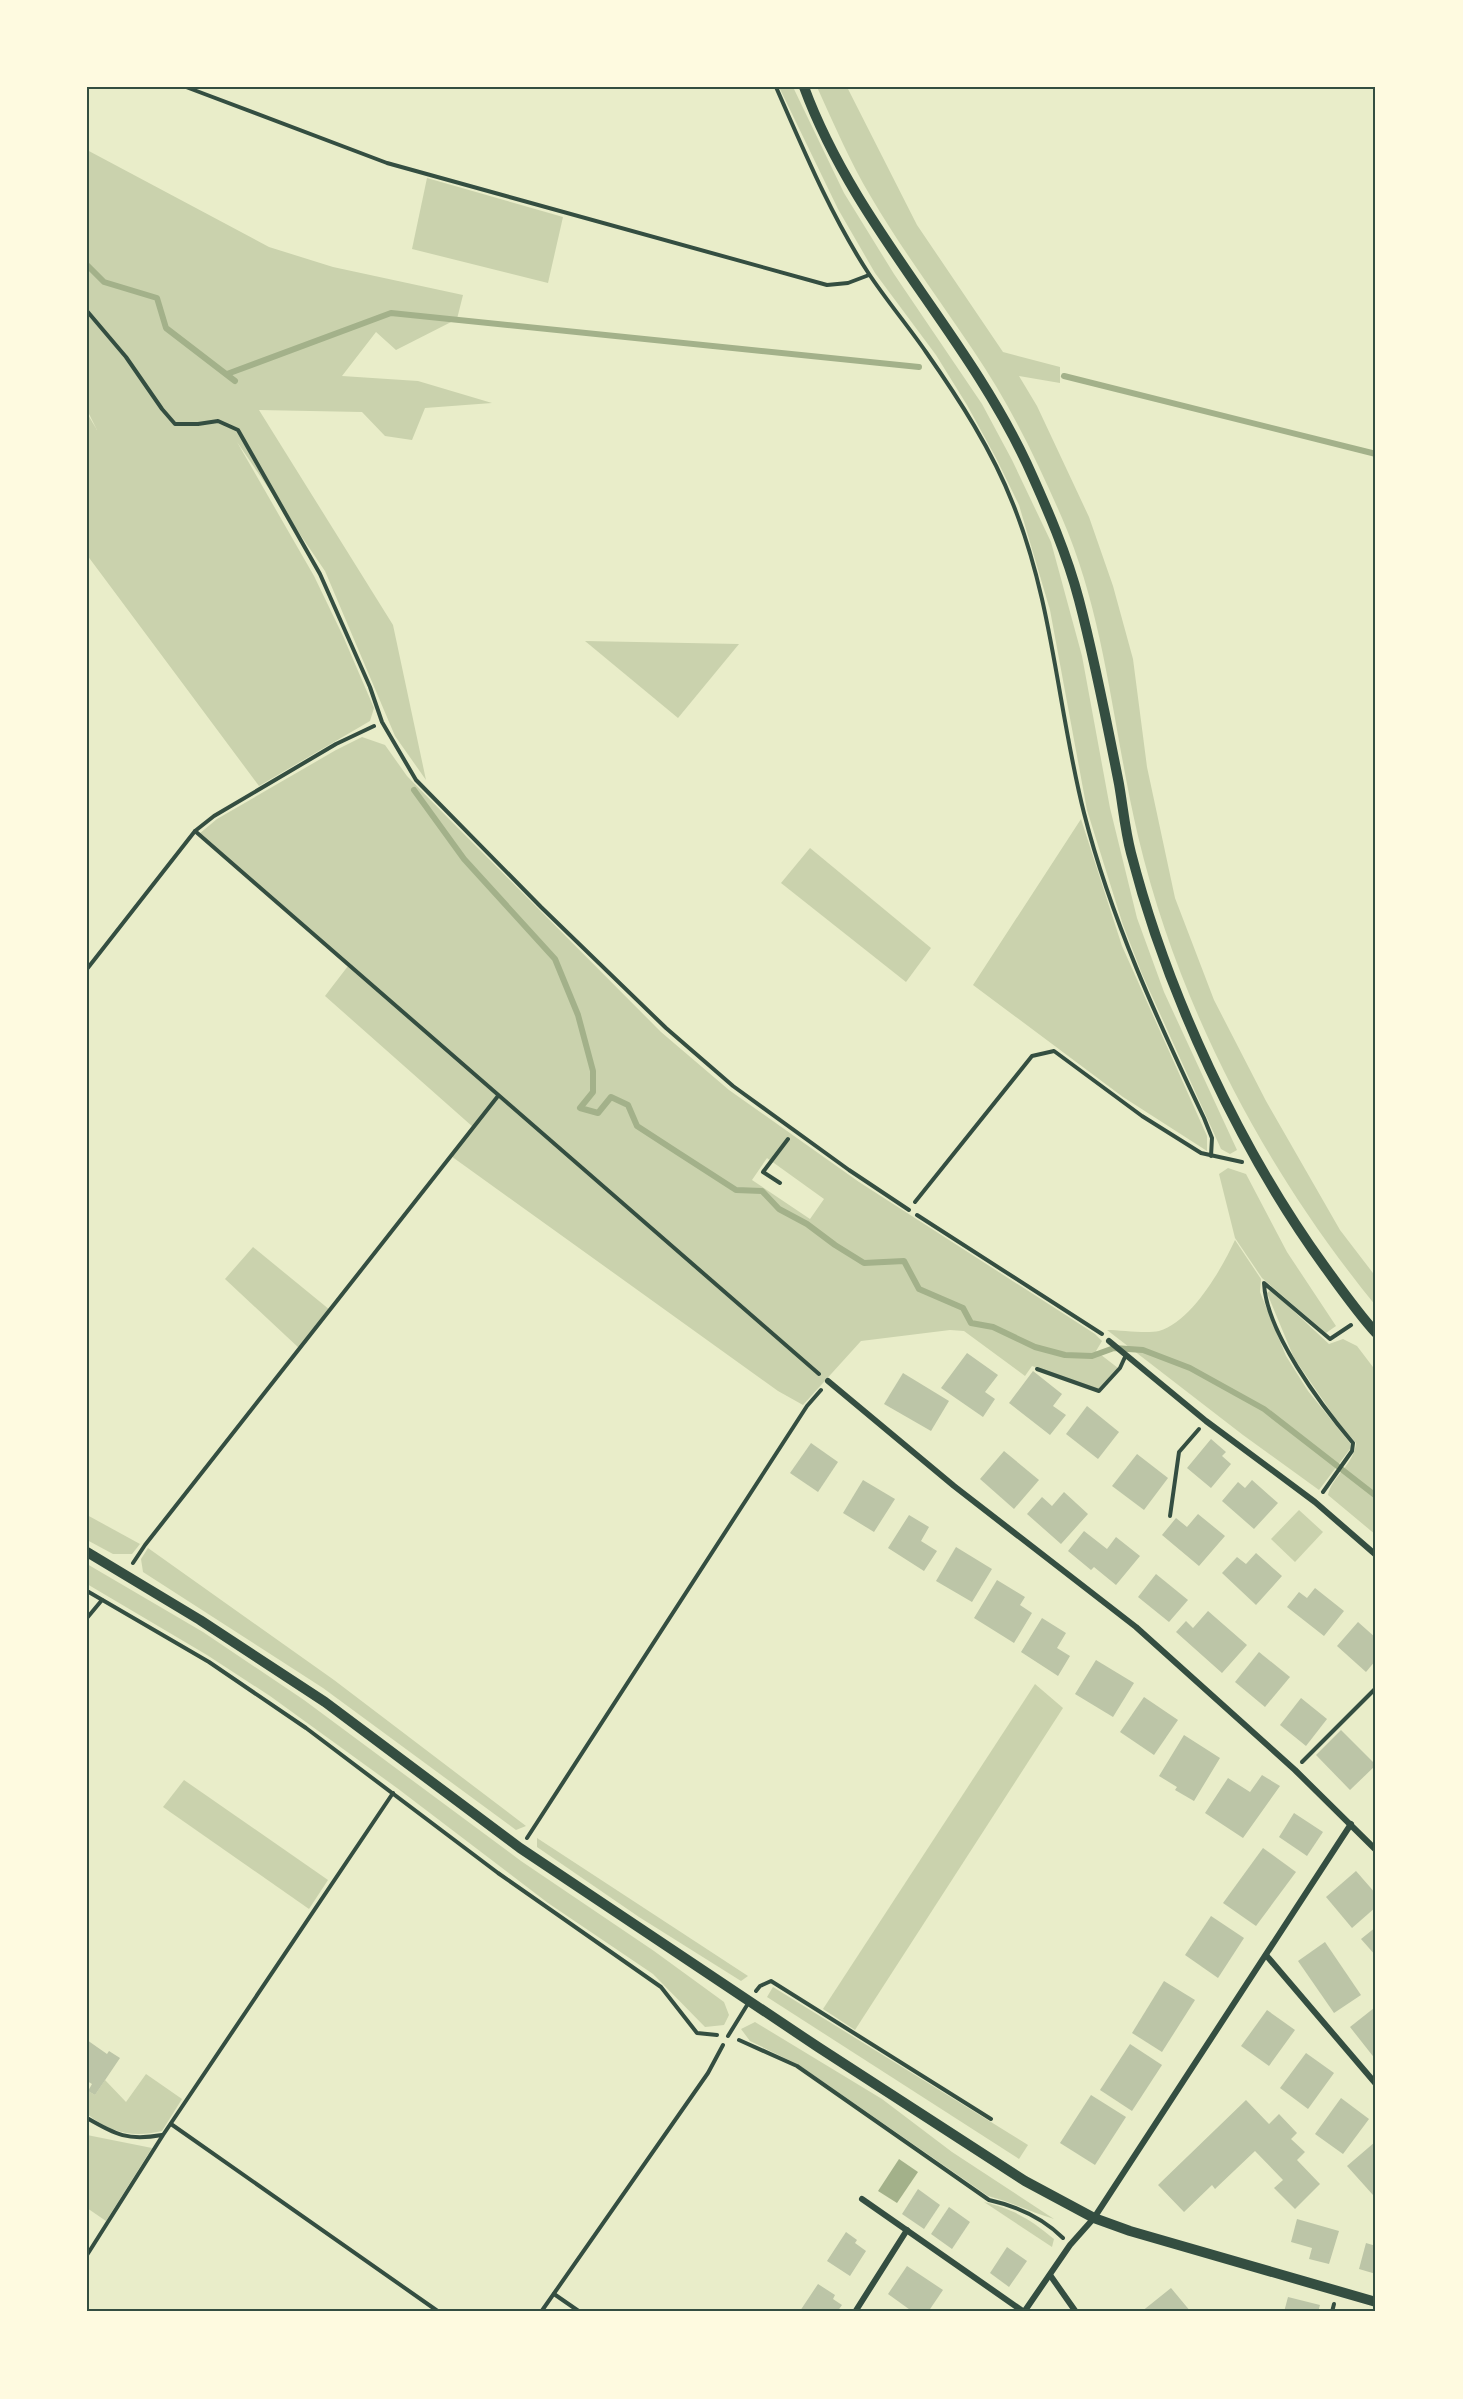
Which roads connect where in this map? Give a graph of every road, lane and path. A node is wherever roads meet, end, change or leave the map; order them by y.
1 (186, 87) edge
2 (776, 87) edge
3 (804, 87) edge
4 (869, 275) junction
5 (87, 311) edge
6 (382, 722) junction
7 (195, 831) junction
8 (87, 969) edge
9 (498, 1096) junction
10 (794, 1131) junction
11 (1211, 1156) junction
12 (1258, 1162) junction
13 (780, 1183) dead end
14 (909, 1210) junction
15 (1362, 1318) junction
16 (1376, 1333) edge
17 (1108, 1341) joint
18 (1125, 1357) junction
19 (1037, 1369) dead end
20 (828, 1382) junction
21 (1206, 1421) junction
22 (1332, 1480) dead end
23 (1170, 1516) dead end
24 (87, 1552) edge
25 (1376, 1555) edge
26 (126, 1574) junction
27 (87, 1591) edge
28 (102, 1600) junction
29 (87, 1618) edge
30 (1376, 1688) edge
31 (1295, 1770) junction
32 (393, 1793) junction
33 (1351, 1824) junction
34 (520, 1848) junction
35 (1376, 1850) edge
36 (1266, 1955) junction
37 (749, 2002) junction
38 (728, 2036) junction
39 (1376, 2084) edge
40 (87, 2118) edge
41 (991, 2119) dead end
42 (171, 2124) junction
43 (163, 2135) junction
44 (862, 2199) dead end
45 (1094, 2218) junction
46 (907, 2230) junction
47 (1070, 2245) junction
48 (87, 2255) edge
49 (1050, 2275) junction
50 (554, 2294) junction
51 (1376, 2302) edge
52 (439, 2312) edge
53 (541, 2312) edge
54 (580, 2312) edge
55 (855, 2312) edge
56 (1024, 2312) edge
57 (1076, 2312) edge

1 - 4 path
2 - 4 path
3 - 12 street
4 - 11 path
5 - 6 lane
6 - 7 path
6 - 10 lane
7 - 8 path
7 - 9 path
9 - 20 path
9 - 26 path
10 - 13 path
10 - 14 lane
11 - 12 path
11 - 14 path
12 - 15 street
14 - 17 path
15 - 16 street
15 - 22 path
17 - 18 street
18 - 19 lane
18 - 21 street
20 - 31 street
20 - 34 path
21 - 23 path
21 - 25 street
24 - 26 street
26 - 34 street
27 - 28 path
28 - 29 path
28 - 32 path
30 - 31 path
31 - 33 street
32 - 38 path
32 - 42 path
33 - 35 street
33 - 36 street
34 - 37 street
36 - 39 street
36 - 45 street
37 - 38 lane
37 - 41 path
37 - 45 street
38 - 47 path
38 - 50 path
40 - 43 path
42 - 43 path
42 - 52 path
43 - 48 path
44 - 46 street
45 - 47 street
45 - 51 street
46 - 55 street
46 - 56 street
47 - 49 street
49 - 56 street
49 - 57 street
50 - 53 path
50 - 54 path

